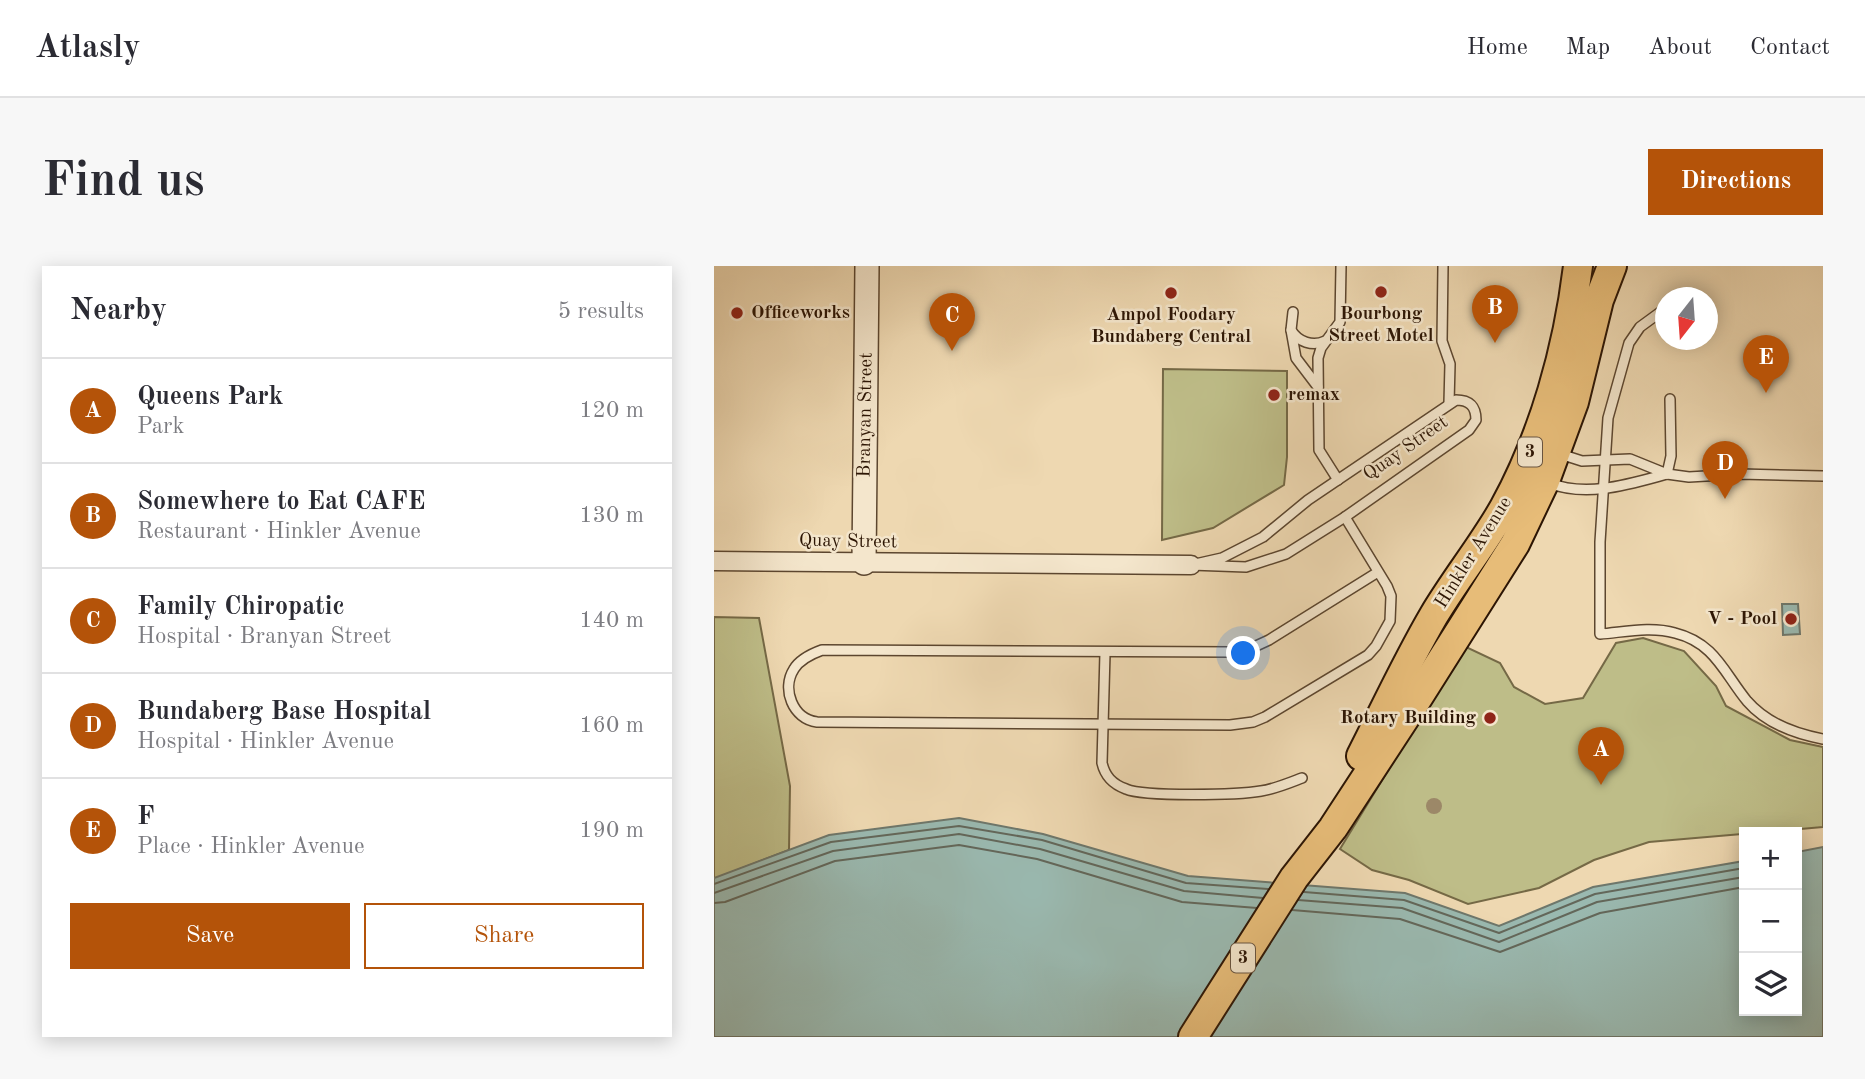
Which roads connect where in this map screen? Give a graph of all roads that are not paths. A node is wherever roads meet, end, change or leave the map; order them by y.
1 (867, 266) edge
2 (1341, 266) edge
3 (1443, 266) edge
4 (1578, 266) edge
5 (1612, 266) edge
6 (1293, 312) dead end
7 (1655, 316) edge
8 (1291, 330) junction
9 (1327, 341) junction
10 (1318, 387) junction
11 (1670, 399) dead end
12 (1449, 403) junction
13 (1605, 460) junction
14 (1541, 463) junction
15 (1667, 474) junction
16 (1823, 476) edge
17 (1338, 480) junction
18 (1603, 489) junction
19 (1345, 517) junction
20 (714, 561) edge
21 (864, 563) junction
22 (1191, 565) junction
23 (1378, 572) junction
24 (1105, 653) junction
25 (1102, 724) junction
26 (1823, 739) edge
27 (1302, 778) dead end
28 (1192, 1037) edge

1 - 21 street, Branyan Street
2 - 9 lane
3 - 12 lane
4 - 14 main road, Hinkler Avenue / 3
5 - 14 main road, Hinkler Avenue / 3
6 - 8 lane
7 - 13 lane
8 - 9 lane
8 - 10 lane
9 - 10 lane
10 - 17 lane
11 - 15 lane
12 - 17 lane, Quay Street
12 - 19 lane, Quay Street
13 - 14 lane
13 - 15 lane
13 - 18 lane
14 - 18 lane
14 - 28 main road, Hinkler Avenue / 3
15 - 16 lane
15 - 18 lane
17 - 22 lane, Quay Street
18 - 26 lane
19 - 22 lane, Quay Street
19 - 23 lane
20 - 21 street, Quay Street
21 - 22 street, Quay Street
23 - 24 lane
23 - 25 lane
24 - 25 lane
24 - 25 lane
25 - 27 lane

